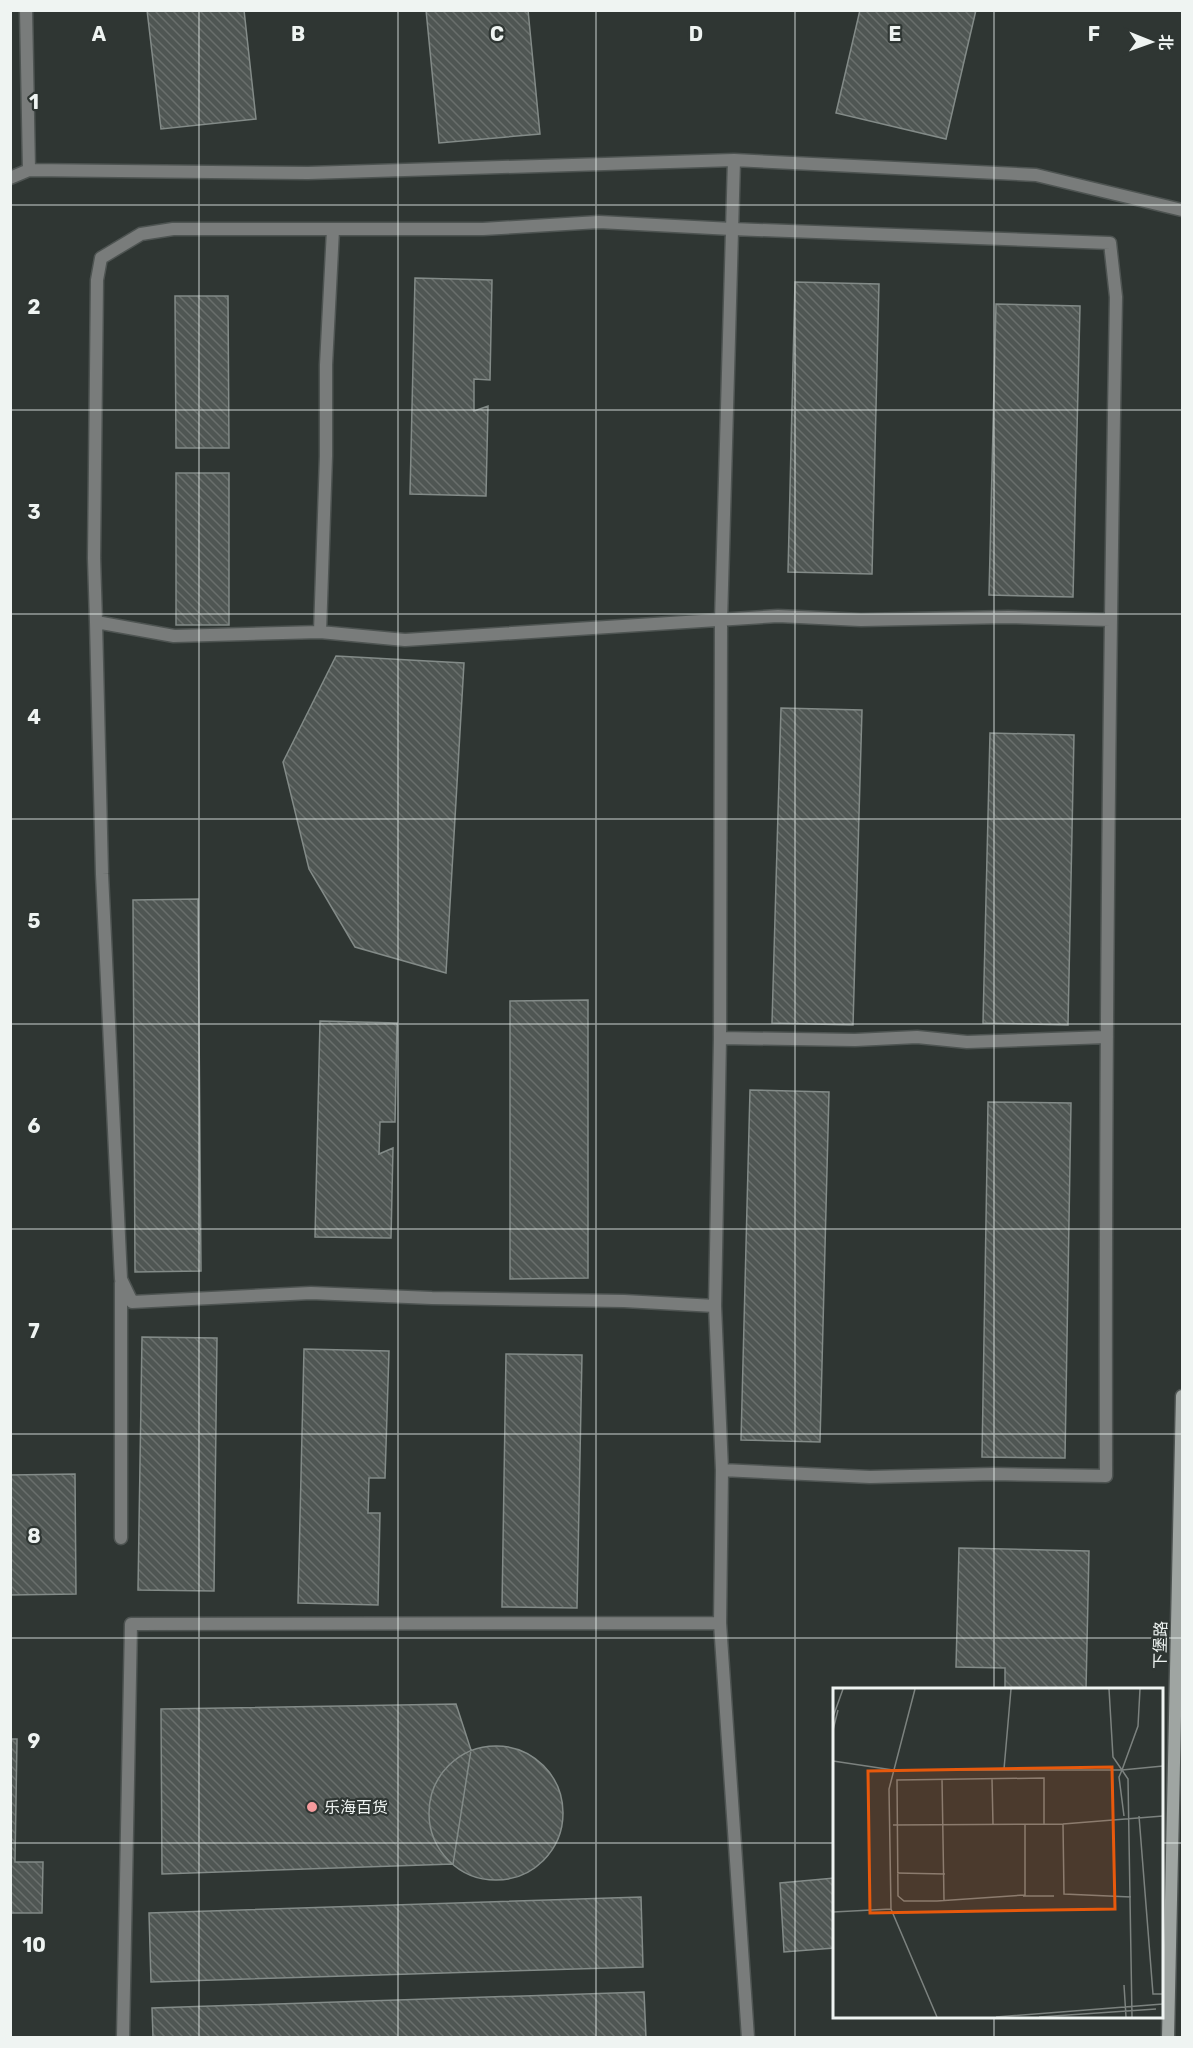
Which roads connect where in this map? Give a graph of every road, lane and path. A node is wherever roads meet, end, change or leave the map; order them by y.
1 (26, 10) edge
2 (734, 160) junction
3 (29, 170) junction
4 (10, 178) edge
5 (1182, 210) edge
6 (732, 229) junction
7 (333, 230) junction
8 (1110, 620) junction
9 (721, 621) junction
10 (96, 622) junction
11 (320, 632) junction
12 (1107, 1037) junction
13 (720, 1038) junction
14 (121, 1279) junction
15 (716, 1306) junction
16 (1182, 1396) edge
17 (722, 1470) junction
18 (121, 1538) dead end
19 (720, 1623) junction
20 (123, 2037) edge
21 (748, 2037) edge
22 (1168, 2037) edge

1 - 3 street
2 - 3 street
2 - 5 street
2 - 6 street
3 - 4 street
6 - 7 street
6 - 8 street
6 - 9 street
7 - 10 street
7 - 11 street
8 - 9 street
8 - 12 street
9 - 11 street
9 - 13 street
10 - 11 street
10 - 14 street
12 - 13 street
12 - 17 street
13 - 15 street
14 - 15 street
14 - 18 street
15 - 17 street
16 - 22 street, 下堡路
17 - 19 street
19 - 20 street
19 - 21 street

